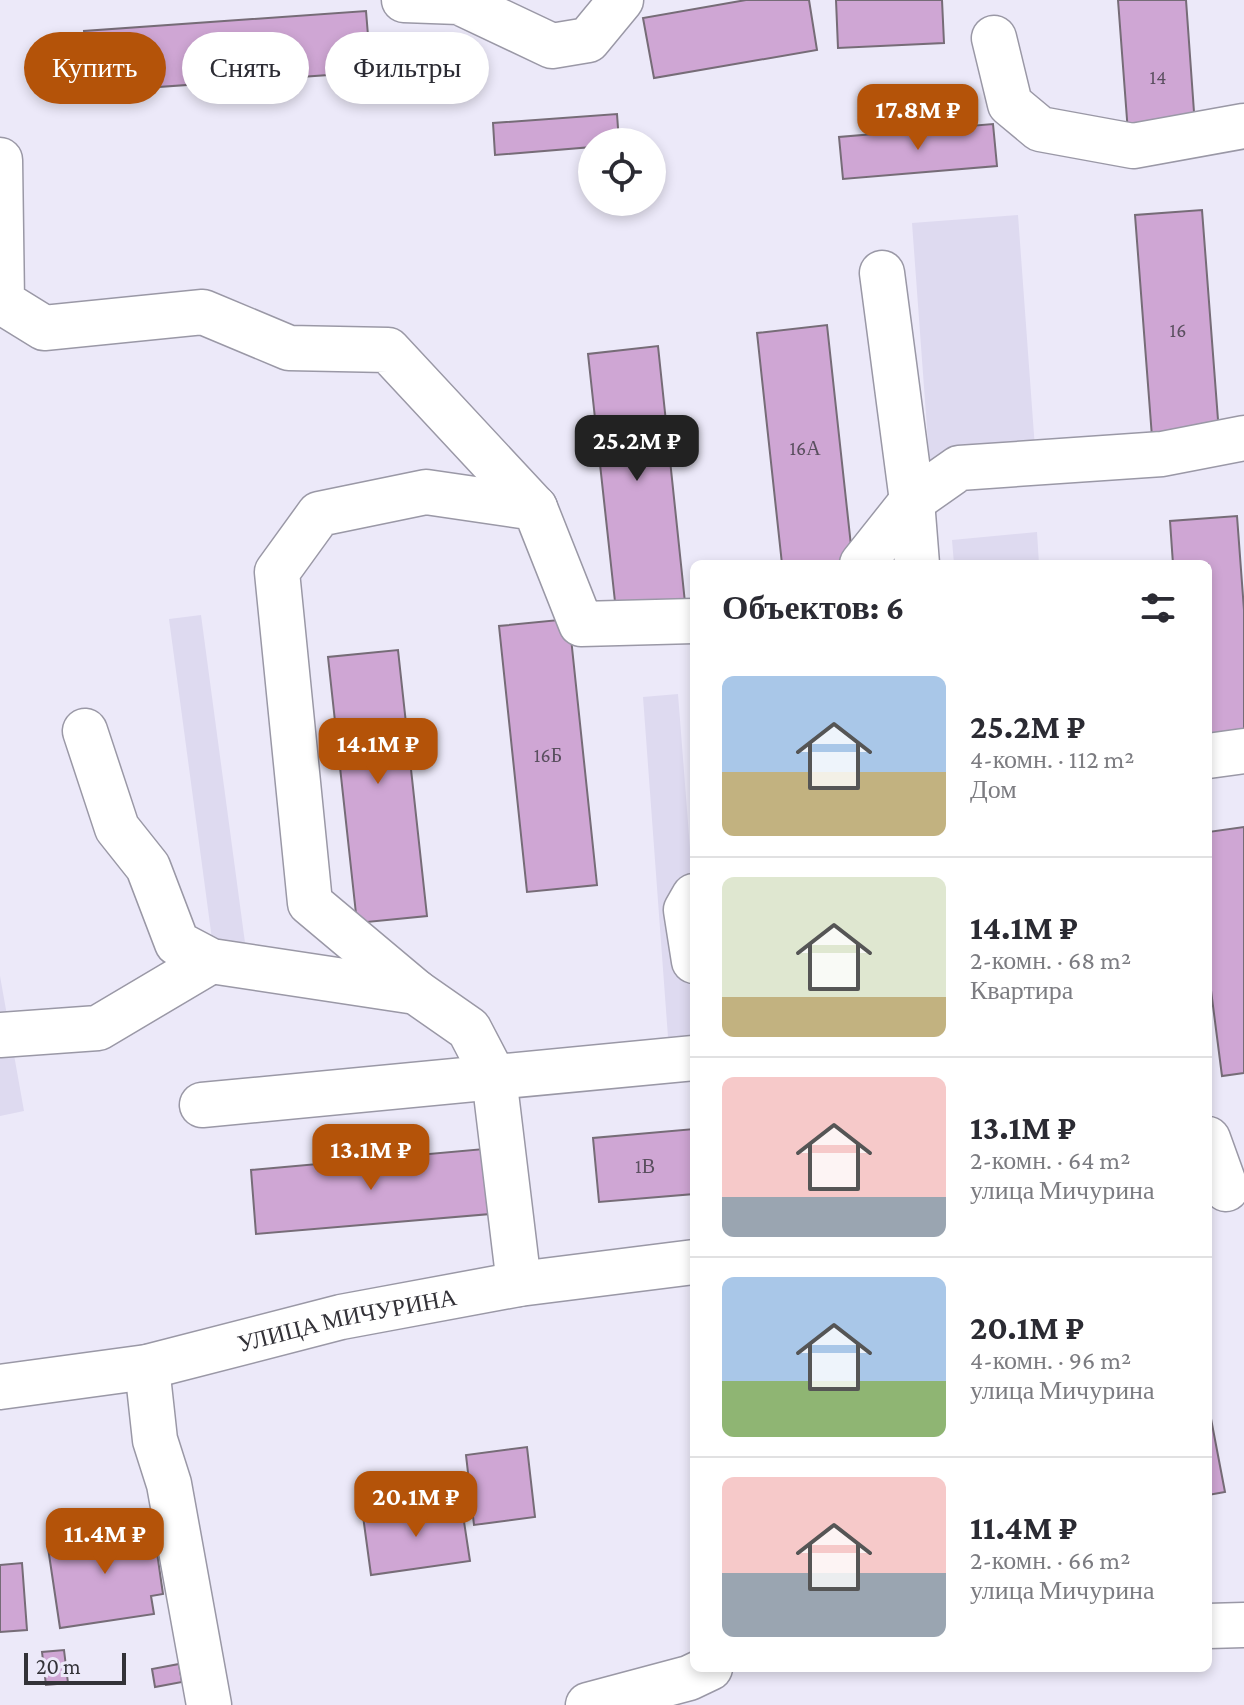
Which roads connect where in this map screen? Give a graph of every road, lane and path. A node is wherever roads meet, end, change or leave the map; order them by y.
1 (404, 0) edge
2 (621, 0) edge
3 (994, 38) dead end
4 (1244, 126) edge
5 (0, 160) edge
6 (882, 273) dead end
7 (1, 301) edge
8 (1244, 438) edge
9 (912, 501) junction
10 (535, 508) junction
11 (865, 560) edge
12 (917, 560) edge
13 (690, 621) edge
14 (85, 731) dead end
15 (1244, 751) edge
16 (1212, 755) edge
17 (690, 903) edge
18 (690, 936) edge
19 (211, 961) junction
20 (416, 992) junction
21 (0, 1035) edge
22 (690, 1058) edge
23 (494, 1077) junction
24 (202, 1105) dead end
25 (1212, 1150) edge
26 (1226, 1189) edge
27 (690, 1263) edge
28 (519, 1284) junction
29 (147, 1367) junction
30 (0, 1387) edge
31 (1244, 1625) edge
32 (1212, 1626) edge
33 (702, 1672) edge
34 (209, 1705) edge
35 (588, 1705) edge

1 - 2 street
3 - 4 street
5 - 7 street
6 - 9 street
7 - 10 street
8 - 9 street
9 - 11 street
9 - 12 street
10 - 13 street
10 - 20 street
14 - 19 street
15 - 16 street
17 - 18 street
19 - 20 street
19 - 21 street
20 - 23 street
22 - 23 street
23 - 24 street
23 - 28 street
25 - 26 street
27 - 28 street, УЛИЦА МИЧУРИНА
28 - 29 street, УЛИЦА МИЧУРИНА
29 - 30 street, УЛИЦА МИЧУРИНА
29 - 34 street
31 - 32 street
33 - 35 street

